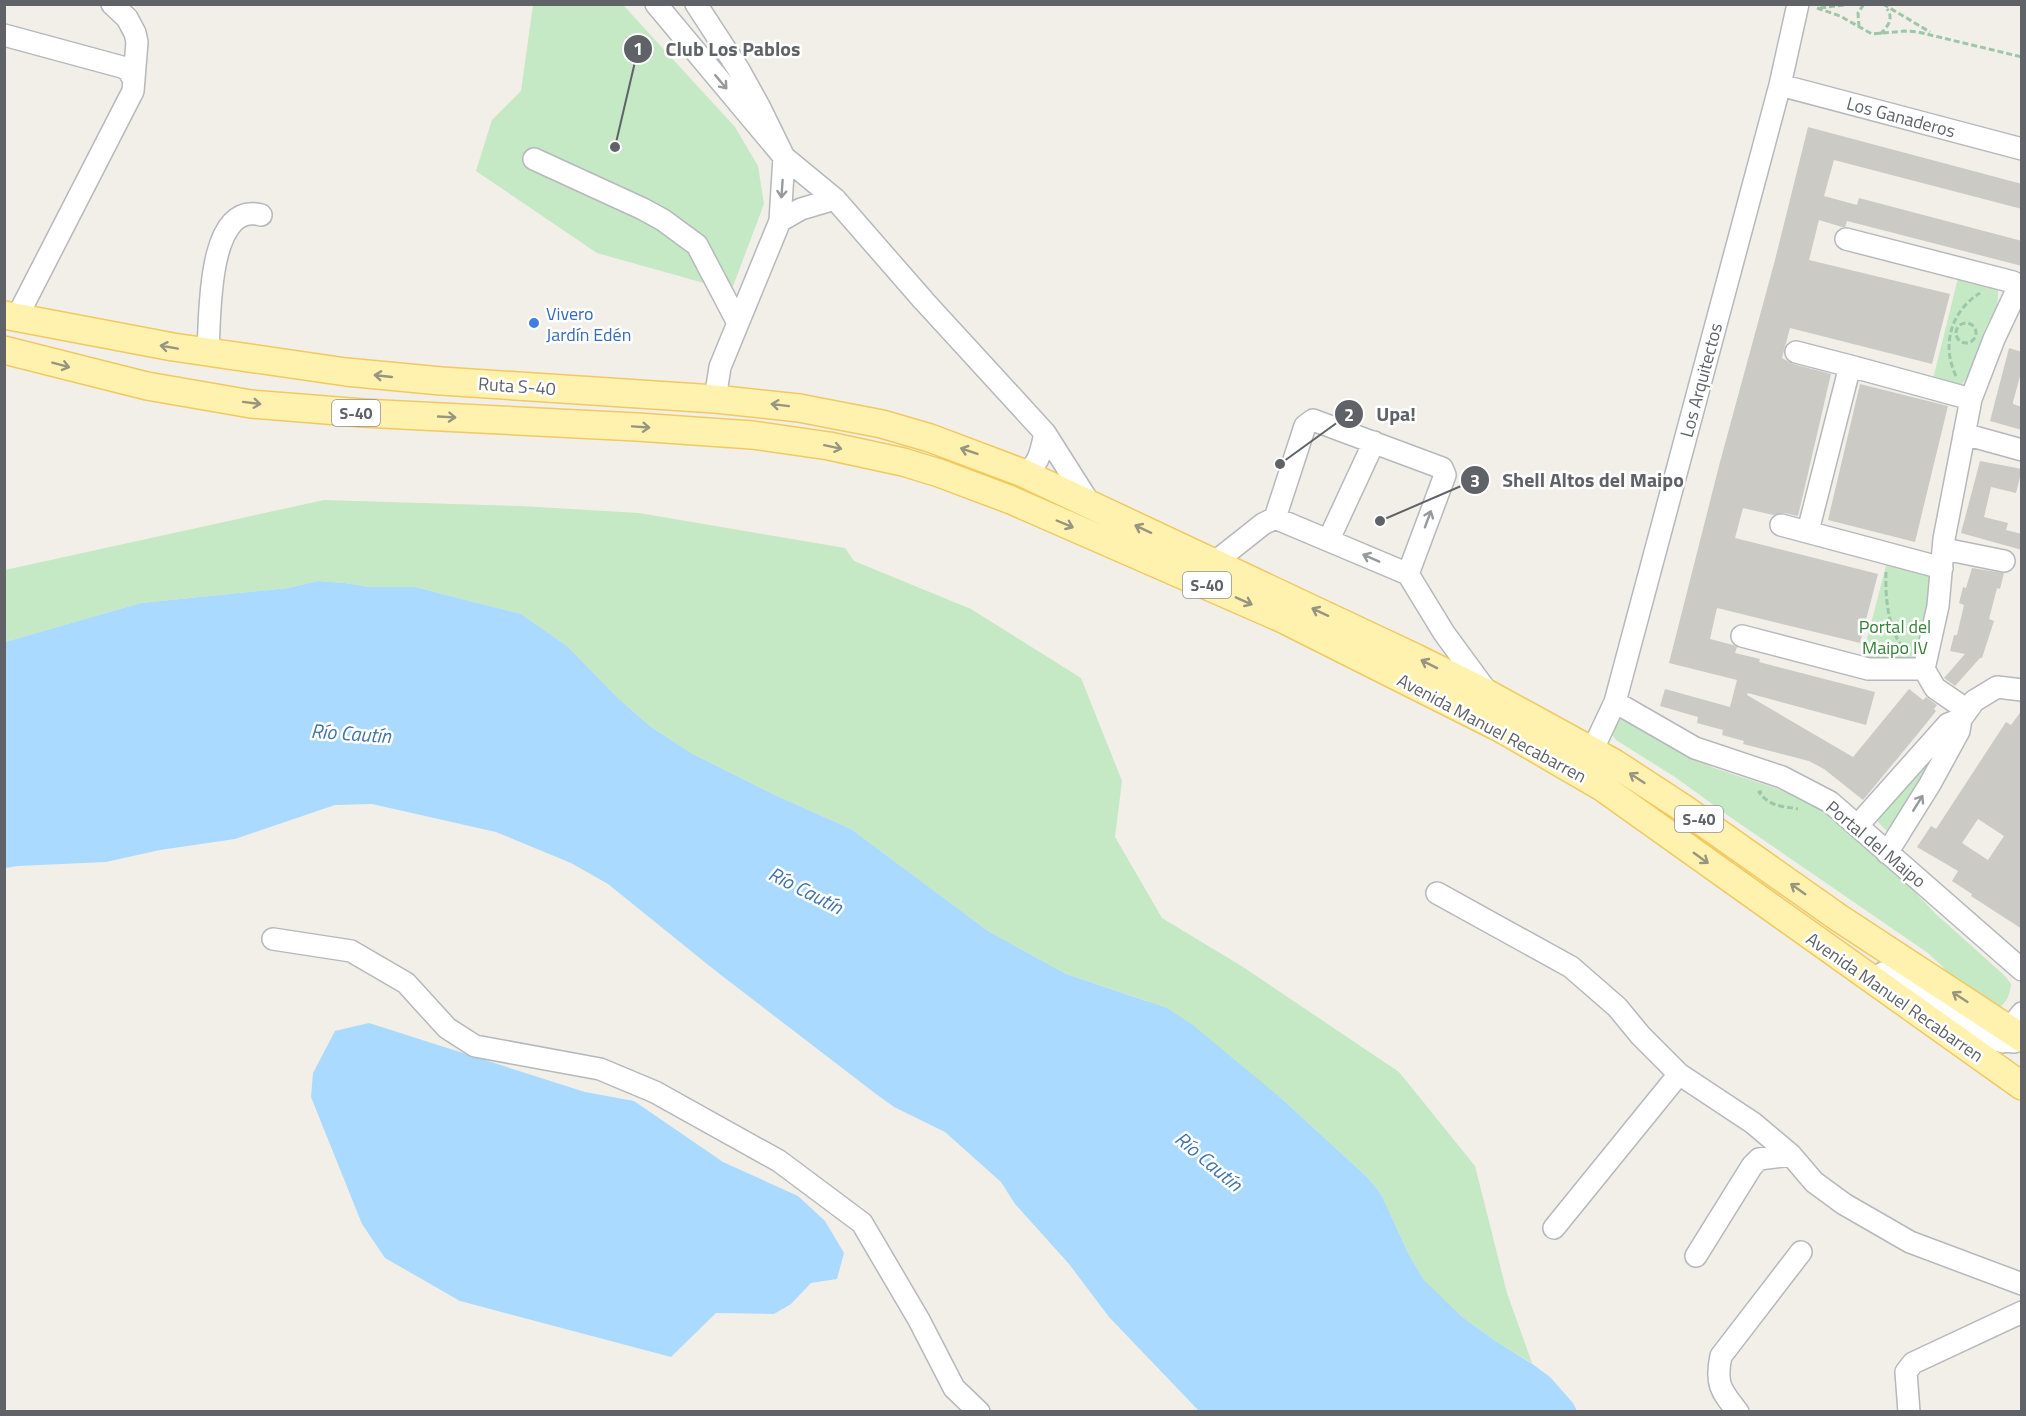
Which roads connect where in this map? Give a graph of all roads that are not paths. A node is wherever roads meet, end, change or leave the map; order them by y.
1 (111, 4) edge
2 (656, 4) edge
3 (696, 4) edge
4 (1798, 4) edge
5 (4, 35) edge
6 (134, 80) junction
7 (1780, 85) junction
8 (2022, 149) edge
9 (784, 157) junction
10 (534, 159) dead end
11 (835, 199) junction
12 (261, 215) dead end
13 (780, 220) junction
14 (1846, 239) dead end
15 (11, 316) edge
16 (738, 323) junction
17 (2013, 323) edge
18 (4, 350) edge
19 (1796, 352) dead end
20 (208, 353) junction
21 (1850, 366) junction
22 (1965, 398) junction
23 (715, 399) junction
24 (713, 432) junction
25 (1045, 434) junction
26 (1964, 434) junction
27 (1374, 442) junction
28 (2022, 450) edge
29 (1023, 473) junction
30 (1011, 500) joint
31 (1090, 504) junction
32 (1275, 518) junction
33 (1781, 525) dead end
34 (1808, 531) junction
35 (1329, 539) junction
36 (1943, 558) junction
37 (2004, 561) dead end
38 (1215, 562) junction
39 (1408, 574) junction
40 (1742, 636) dead end
41 (1920, 670) junction
42 (2022, 690) edge
43 (1488, 694) junction
44 (1615, 702) junction
45 (1964, 715) junction
46 (1592, 751) junction
47 (1858, 825) junction
48 (1887, 852) junction
49 (1437, 893) dead end
50 (1800, 929) junction
51 (273, 939) dead end
52 (2022, 970) edge
53 (2016, 1032) edge
54 (1679, 1074) junction
55 (2017, 1083) edge
56 (1791, 1155) junction
57 (1554, 1228) dead end
58 (1801, 1252) dead end
59 (1696, 1256) dead end
60 (2022, 1284) edge
61 (2022, 1312) edge
62 (979, 1412) edge
63 (1738, 1412) edge
64 (1909, 1412) edge

1 - 6 street
2 -> 9 street
3 - 9 street
4 - 7 street, Los Arquitectos
5 - 6 street
6 - 15 street
7 - 8 street, Los Ganaderos
7 - 44 street, Los Arquitectos
9 - 11 street
9 -> 13 street
10 - 16 street
11 - 13 street
11 - 25 street
12 - 20 street
13 - 16 street
14 - 17 street
20 -> 15 main road, Ruta S-40 / S-40
16 - 23 street
17 - 22 street
18 -> 24 main road, Ruta S-40 / S-40
19 - 21 street
23 -> 20 main road, Ruta S-40 / S-40
21 - 22 street
21 - 34 street
22 - 26 street
23 - 24 main road
29 -> 23 main road, Ruta S-40 / S-40
24 -> 30 main road, Ruta S-40 / S-40
25 - 29 street
25 - 31 street
26 - 28 street
26 - 36 street
27 - 32 street
27 - 35 street
39 -> 27 street
29 - 31 main road, Avenida Manuel Recabarren / S-40
30 -> 50 main road, Avenida Manuel Recabarren / S-40
38 -> 31 main road, Avenida Manuel Recabarren / S-40
32 - 35 street
32 - 38 street
33 - 34 street
34 - 36 street
39 -> 35 street
36 - 37 street
36 - 41 street
43 -> 38 main road, Avenida Manuel Recabarren / S-40
39 - 43 street
40 - 41 street
41 - 45 street
42 - 45 street
43 - 46 main road, Avenida Manuel Recabarren / S-40
44 - 46 street, Los Arquitectos
44 - 47 street, Portal del Maipo
45 - 47 street
48 -> 45 street
53 -> 46 main road, Avenida Manuel Recabarren / S-40
47 - 48 street, Portal del Maipo
48 - 52 street, Portal del Maipo
49 - 54 street
50 - 53 street
50 - 55 main road, Avenida Manuel Recabarren / S-40
51 - 62 street
53 - 55 street
54 - 56 street
54 - 57 street
56 - 59 street
56 - 60 street
58 - 63 street
61 - 64 street

